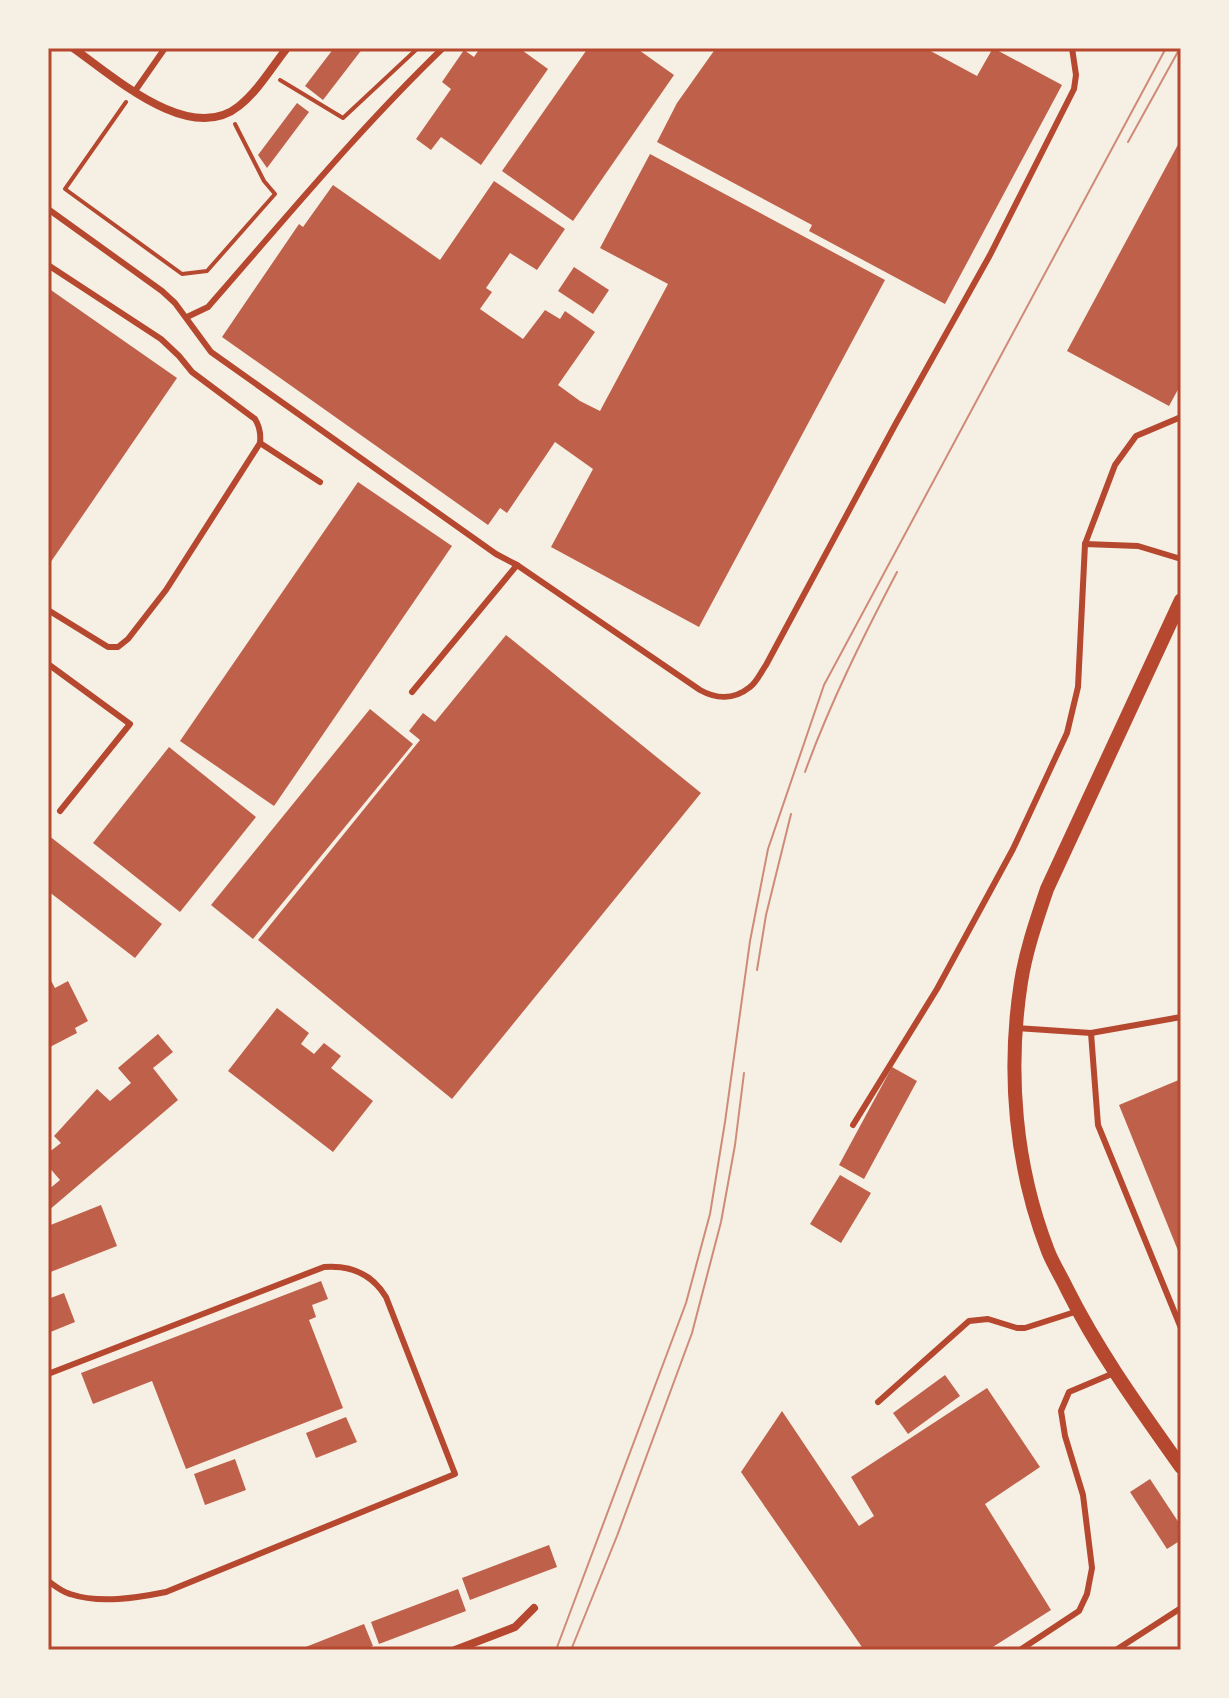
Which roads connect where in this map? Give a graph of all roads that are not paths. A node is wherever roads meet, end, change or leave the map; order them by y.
1 (73, 48) edge
2 (165, 48) edge
3 (287, 48) edge
4 (443, 48) edge
5 (1072, 48) edge
6 (135, 91) junction
7 (48, 209) edge
8 (48, 265) edge
9 (187, 317) junction
10 (1181, 417) edge
11 (260, 443) junction
12 (320, 482) dead end
13 (1085, 544) junction
14 (1181, 559) edge
15 (517, 565) junction
16 (1181, 600) edge
17 (48, 610) edge
18 (48, 664) edge
19 (412, 692) dead end
20 (60, 811) dead end
21 (1181, 1017) edge
22 (1016, 1028) junction
23 (1091, 1033) junction
24 (853, 1125) dead end
25 (1078, 1311) junction
26 (1181, 1328) edge
27 (1114, 1373) junction
28 (48, 1374) edge
29 (878, 1402) dead end
30 (1181, 1467) edge
31 (48, 1581) edge
32 (534, 1608) dead end
33 (1181, 1608) edge
34 (455, 1650) edge
35 (1020, 1650) edge
36 (1116, 1650) edge

1 - 6 street
2 - 6 lane
3 - 6 street
4 - 9 lane
5 - 15 lane
7 - 9 lane
8 - 11 lane
9 - 15 lane
10 - 13 lane
11 - 12 lane
11 - 17 lane
13 - 14 lane
13 - 24 lane
15 - 19 lane
16 - 22 street
18 - 20 lane
21 - 23 lane
22 - 23 lane
22 - 25 street
23 - 26 lane
25 - 27 street
25 - 29 lane
27 - 30 street
27 - 35 lane
28 - 31 lane
32 - 34 street
33 - 36 lane

